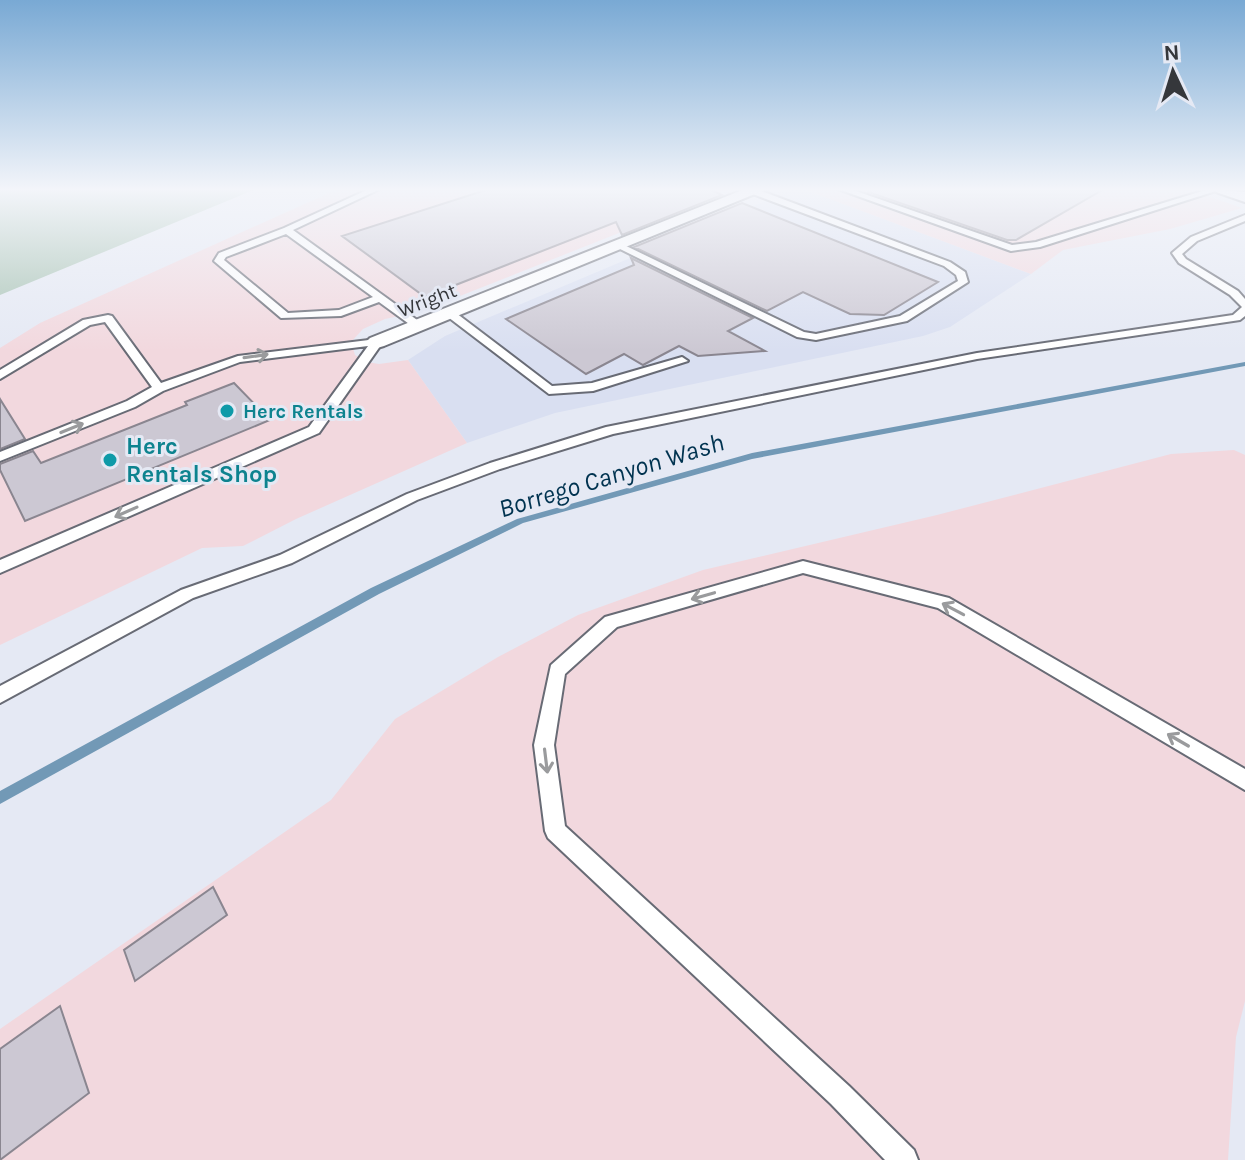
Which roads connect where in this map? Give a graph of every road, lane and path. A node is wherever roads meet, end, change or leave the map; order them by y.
1 (253, 243) edge
2 (305, 243) edge
3 (626, 243) edge
4 (893, 243) edge
5 (997, 243) edge
6 (1043, 243) edge
7 (1189, 243) edge
8 (619, 246) junction
9 (380, 298) junction
10 (1245, 307) edge
11 (452, 315) junction
12 (420, 327) junction
13 (377, 342) junction
14 (682, 361) dead end
15 (0, 375) edge
16 (159, 388) junction
17 (0, 457) edge
18 (0, 567) edge
19 (0, 695) edge
20 (1245, 780) edge
21 (904, 1160) edge

1 - 9 lane
2 - 9 lane
3 - 8 street, Wright
4 - 8 lane
5 - 6 lane
7 - 10 lane
8 - 11 street, Wright
9 - 12 lane
10 - 19 lane
11 - 12 street, Wright
11 - 14 lane
12 - 13 street, Wright
16 -> 13 lane
13 -> 18 lane
15 - 16 lane
17 -> 16 lane
20 -> 21 lane

